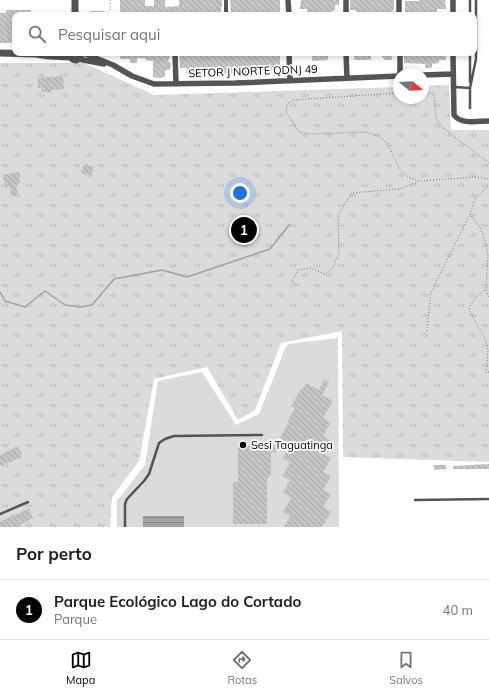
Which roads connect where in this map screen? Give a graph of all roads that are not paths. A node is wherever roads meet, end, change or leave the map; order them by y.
1 (75, 0) edge
2 (226, 0) edge
3 (288, 0) edge
4 (346, 0) edge
5 (399, 0) edge
6 (453, 0) edge
7 (470, 0) edge
8 (476, 0) edge
9 (75, 12) edge
10 (226, 12) edge
11 (289, 12) edge
12 (346, 12) edge
13 (399, 12) edge
14 (453, 12) edge
15 (470, 12) edge
16 (476, 12) edge
17 (0, 53) edge
18 (12, 53) edge
19 (80, 56) edge
20 (175, 56) edge
21 (289, 56) edge
22 (346, 56) edge
23 (400, 56) edge
24 (453, 56) edge
25 (470, 56) edge
26 (476, 56) edge
27 (399, 68) edge
28 (453, 74) junction
29 (393, 75) edge
30 (429, 75) edge
31 (347, 78) junction
32 (290, 80) junction
33 (176, 84) junction
34 (453, 87) junction
35 (470, 88) junction
36 (470, 108) dead end
37 (489, 121) edge
38 (262, 435) dead end
39 (489, 499) edge
40 (416, 500) dead end
41 (28, 502) dead end
42 (0, 514) edge
43 (125, 527) edge

1 - 9 street
2 - 10 street
3 - 11 street
4 - 12 street
5 - 13 street
6 - 14 street
7 - 15 lane
8 - 16 lane
17 - 18 street
19 - 33 street, SETOR J NORTE QDNJ 49
20 - 33 street
21 - 32 street
22 - 31 street
23 - 27 street
24 - 28 street
25 - 35 lane
26 - 35 lane
28 - 30 street
28 - 34 street
29 - 31 street, SETOR J NORTE QDNJ 49
31 - 32 street, SETOR J NORTE QDNJ 49
32 - 33 street, SETOR J NORTE QDNJ 49
34 - 35 lane
34 - 37 street
35 - 36 lane
38 - 43 lane
39 - 40 lane
41 - 42 lane

